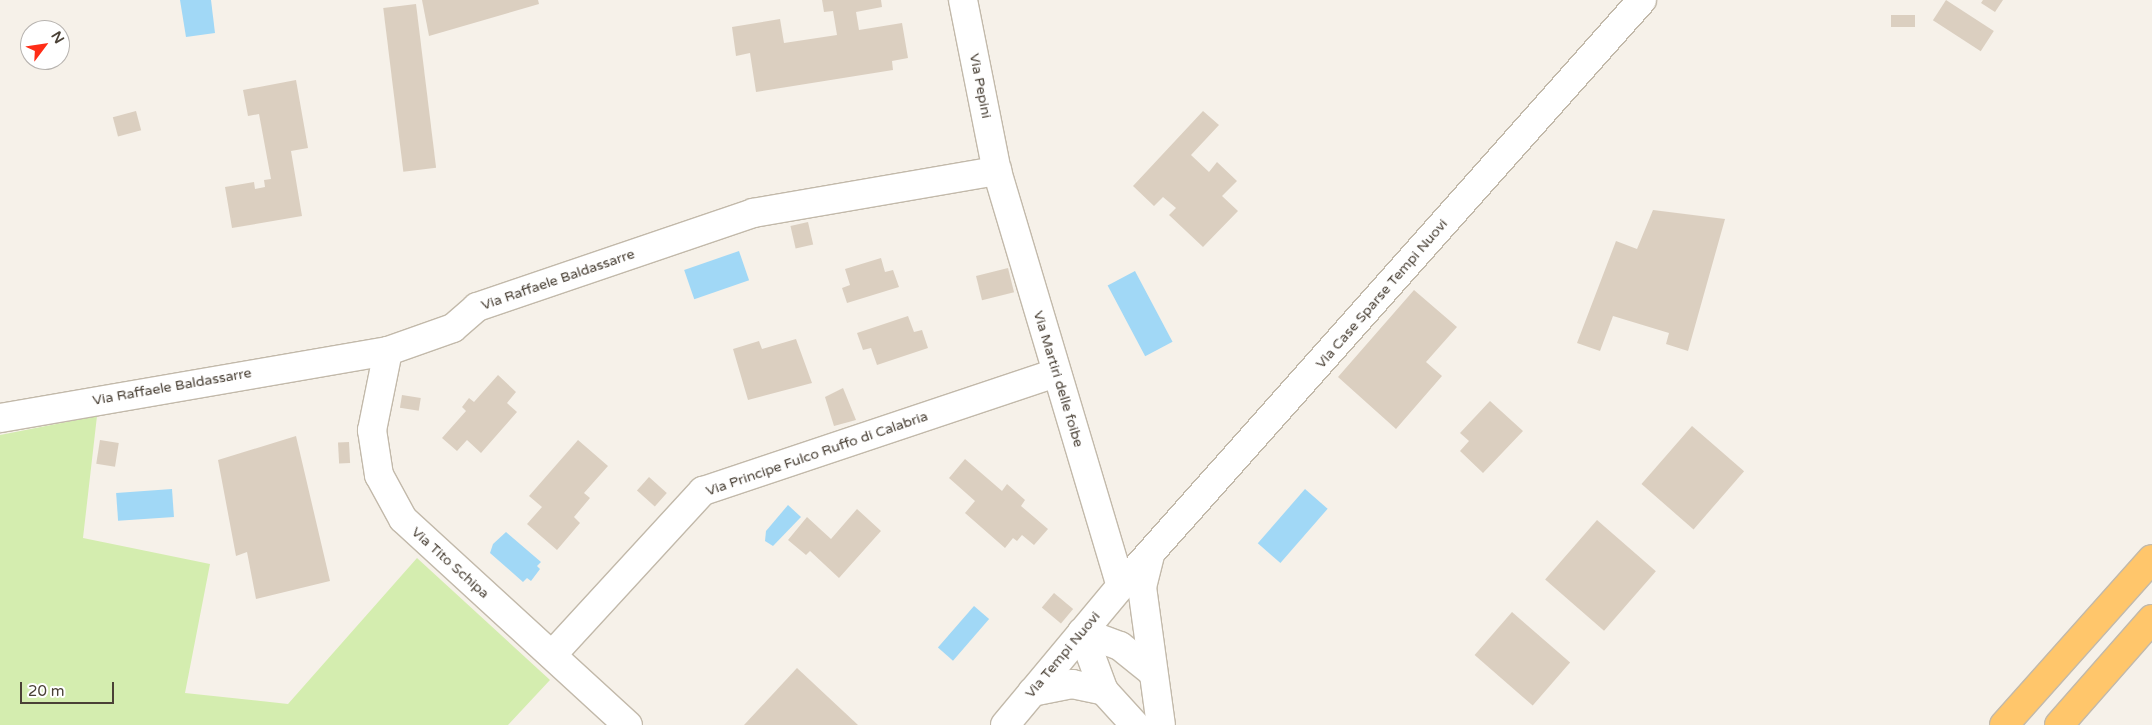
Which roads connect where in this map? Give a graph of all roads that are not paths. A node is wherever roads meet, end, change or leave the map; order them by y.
1 (963, 0) edge
2 (1642, 0) edge
3 (997, 171) junction
4 (388, 351) junction
5 (1056, 374) junction
6 (0, 418) edge
7 (1150, 555) junction
8 (2152, 559) edge
9 (1121, 586) junction
10 (2152, 619) edge
11 (1082, 632) junction
12 (552, 656) junction
13 (1151, 670) junction
14 (1032, 692) junction
15 (1104, 692) junction
16 (2027, 699) junction
17 (628, 725) edge
18 (1005, 725) edge
19 (1135, 725) edge
20 (1161, 725) edge
21 (1984, 725) edge
22 (2004, 725) edge
23 (2060, 725) edge

1 - 3 street, Via Pepini
2 - 7 street, Via Case Sparse Tempi Nuovi
3 - 4 street, Via Raffaele Baldassarre
3 - 5 street, Via Martiri delle foibe
4 - 6 street, Via Raffaele Baldassarre
4 - 12 street, Via Tito Schipa
5 - 9 street, Via Martiri delle foibe
5 - 12 street, Via Principe Fulco Ruffo di Calabria
7 - 9 street, Via Case Sparse Tempi Nuovi
7 - 13 street
8 - 16 highway
9 - 11 street, Via Tempi Nuovi
10 - 23 highway
11 - 13 street
11 - 14 street, Via Tempi Nuovi
11 - 15 street
12 - 17 street, Via Tito Schipa
13 - 20 street
14 - 15 street
14 - 18 street, Via Tempi Nuovi
15 - 19 street
16 - 21 highway
16 - 22 highway

